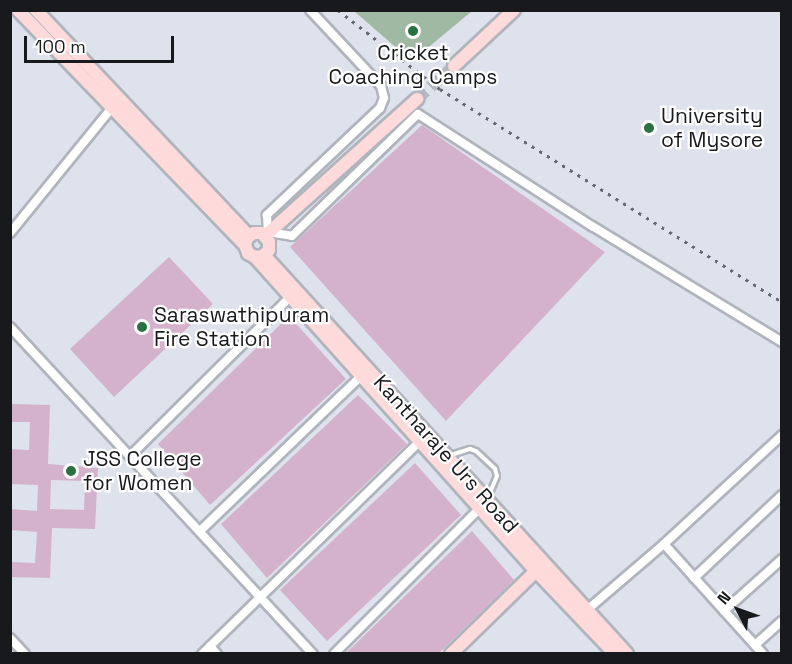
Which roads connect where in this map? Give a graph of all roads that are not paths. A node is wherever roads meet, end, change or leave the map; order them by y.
1 (18, 10) edge
2 (36, 10) edge
3 (310, 10) edge
4 (514, 10) edge
5 (454, 66) tunnel mouth
6 (417, 99) tunnel mouth
7 (115, 103) junction
8 (10, 233) edge
9 (267, 234) junction
10 (247, 241) junction
11 (260, 256) junction
12 (289, 298) junction
13 (10, 327) edge
14 (782, 342) edge
15 (360, 377) junction
16 (782, 435) edge
17 (423, 438) junction
18 (130, 456) junction
19 (448, 457) junction
20 (782, 495) edge
21 (484, 504) junction
22 (200, 531) junction
23 (664, 544) junction
24 (782, 559) edge
25 (540, 568) junction
26 (694, 578) junction
27 (262, 597) junction
28 (587, 610) junction
29 (724, 611) junction
30 (782, 621) edge
31 (10, 638) edge
32 (755, 645) junction
33 (210, 646) junction
34 (25, 654) edge
35 (202, 654) edge
36 (217, 654) edge
37 (313, 654) edge
38 (334, 654) edge
39 (451, 654) edge
40 (615, 654) edge
41 (627, 654) edge
42 (763, 654) edge

1 - 7 street
2 - 7 street
3 - 9 street
4 - 5 street
6 - 9 street
7 - 8 street
7 - 10 street
9 - 10 street
9 - 11 street
9 - 14 street
10 - 11 street
11 - 12 street, Kantharaje Urs Road
11 - 17 street, Kantharaje Urs Road
12 - 15 street, Kantharaje Urs Road
12 - 18 street
13 - 18 street
15 - 17 street, Kantharaje Urs Road
15 - 22 street
16 - 23 street
17 - 19 street, Kantharaje Urs Road
17 - 21 street, Kantharaje Urs Road
17 - 27 street
18 - 22 street
19 - 21 street, Kantharaje Urs Road
19 - 21 lane
20 - 26 street
21 - 25 street, Kantharaje Urs Road
21 - 38 street
22 - 27 street
23 - 26 street
23 - 28 street
24 - 29 street
25 - 28 street, Kantharaje Urs Road
25 - 39 street
25 - 40 street, Kantharaje Urs Road
26 - 29 street
27 - 33 street
27 - 37 street
28 - 41 street, Kantharaje Urs Road
29 - 32 street
30 - 32 street
31 - 34 street
32 - 42 street
33 - 35 street
33 - 36 street

